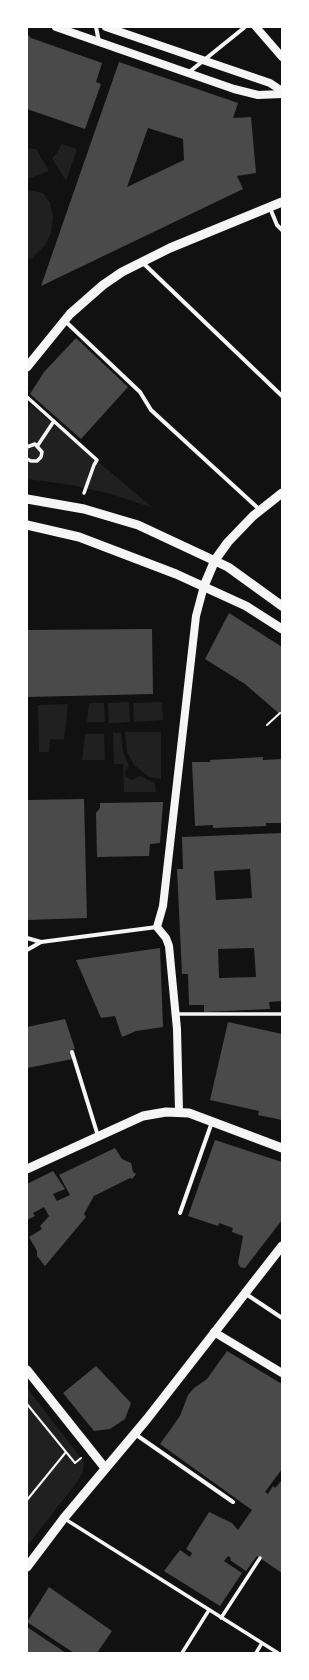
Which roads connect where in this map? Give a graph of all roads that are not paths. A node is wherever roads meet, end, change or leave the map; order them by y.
1 (56, 27) edge
2 (96, 27) edge
3 (106, 27) edge
4 (245, 27) edge
5 (256, 27) edge
6 (99, 42) junction
7 (282, 57) edge
8 (203, 61) junction
9 (188, 73) junction
10 (282, 91) edge
11 (282, 94) edge
12 (282, 202) edge
13 (270, 207) junction
14 (282, 230) edge
15 (141, 261) junction
16 (64, 319) junction
17 (27, 366) edge
18 (282, 396) edge
19 (27, 397) edge
20 (54, 421) junction
21 (38, 445) junction
22 (27, 447) edge
23 (27, 459) edge
24 (84, 493) dead end
25 (282, 493) edge
26 (27, 499) edge
27 (260, 510) junction
28 (27, 525) edge
29 (216, 560) junction
30 (204, 586) junction
31 (282, 606) edge
32 (282, 629) edge
33 (157, 927) junction
34 (27, 938) edge
35 (41, 942) junction
36 (27, 950) edge
37 (176, 1014) junction
38 (282, 1014) edge
39 (72, 1052) dead end
40 (178, 1111) junction
41 (212, 1122) junction
42 (98, 1137) junction
43 (282, 1148) edge
44 (27, 1169) edge
45 (180, 1213) dead end
46 (282, 1246) edge
47 (246, 1294) junction
48 (282, 1318) edge
49 (214, 1332) junction
50 (27, 1370) edge
51 (282, 1374) edge
52 (135, 1434) junction
53 (106, 1468) junction
54 (233, 1502) dead end
55 (64, 1518) junction
56 (260, 1558) dead end
57 (27, 1567) edge
58 (209, 1610) junction
59 (221, 1618) junction
60 (262, 1643) junction
61 (182, 1653) edge
62 (256, 1653) edge
63 (278, 1653) edge

1 - 6 main road
2 - 6 street
3 - 8 main road
4 - 8 street
5 - 7 main road
6 - 9 main road
8 - 9 street
8 - 10 main road
9 - 11 main road
12 - 13 main road
13 - 14 street
13 - 15 main road
15 - 16 main road
15 - 18 street
16 - 17 main road
16 - 27 street
19 - 20 street
20 - 21 street
20 - 24 street
21 - 22 street
21 - 23 street
25 - 27 main road
26 - 29 main road
27 - 29 main road
28 - 30 main road
29 - 30 main road
29 - 31 main road
30 - 32 main road
30 - 33 main road
33 - 35 street
33 - 37 main road
34 - 35 street
35 - 36 street
37 - 38 street
37 - 40 main road
39 - 42 street
40 - 41 main road
40 - 42 main road
41 - 43 main road
41 - 45 street
42 - 44 main road
46 - 47 main road
47 - 48 street
47 - 49 main road
49 - 51 main road
49 - 52 main road
50 - 53 main road
52 - 53 main road
52 - 54 street
53 - 55 main road
55 - 57 main road
55 - 58 street
56 - 59 street
58 - 59 street
58 - 61 street
59 - 60 street
60 - 62 street
60 - 63 street

